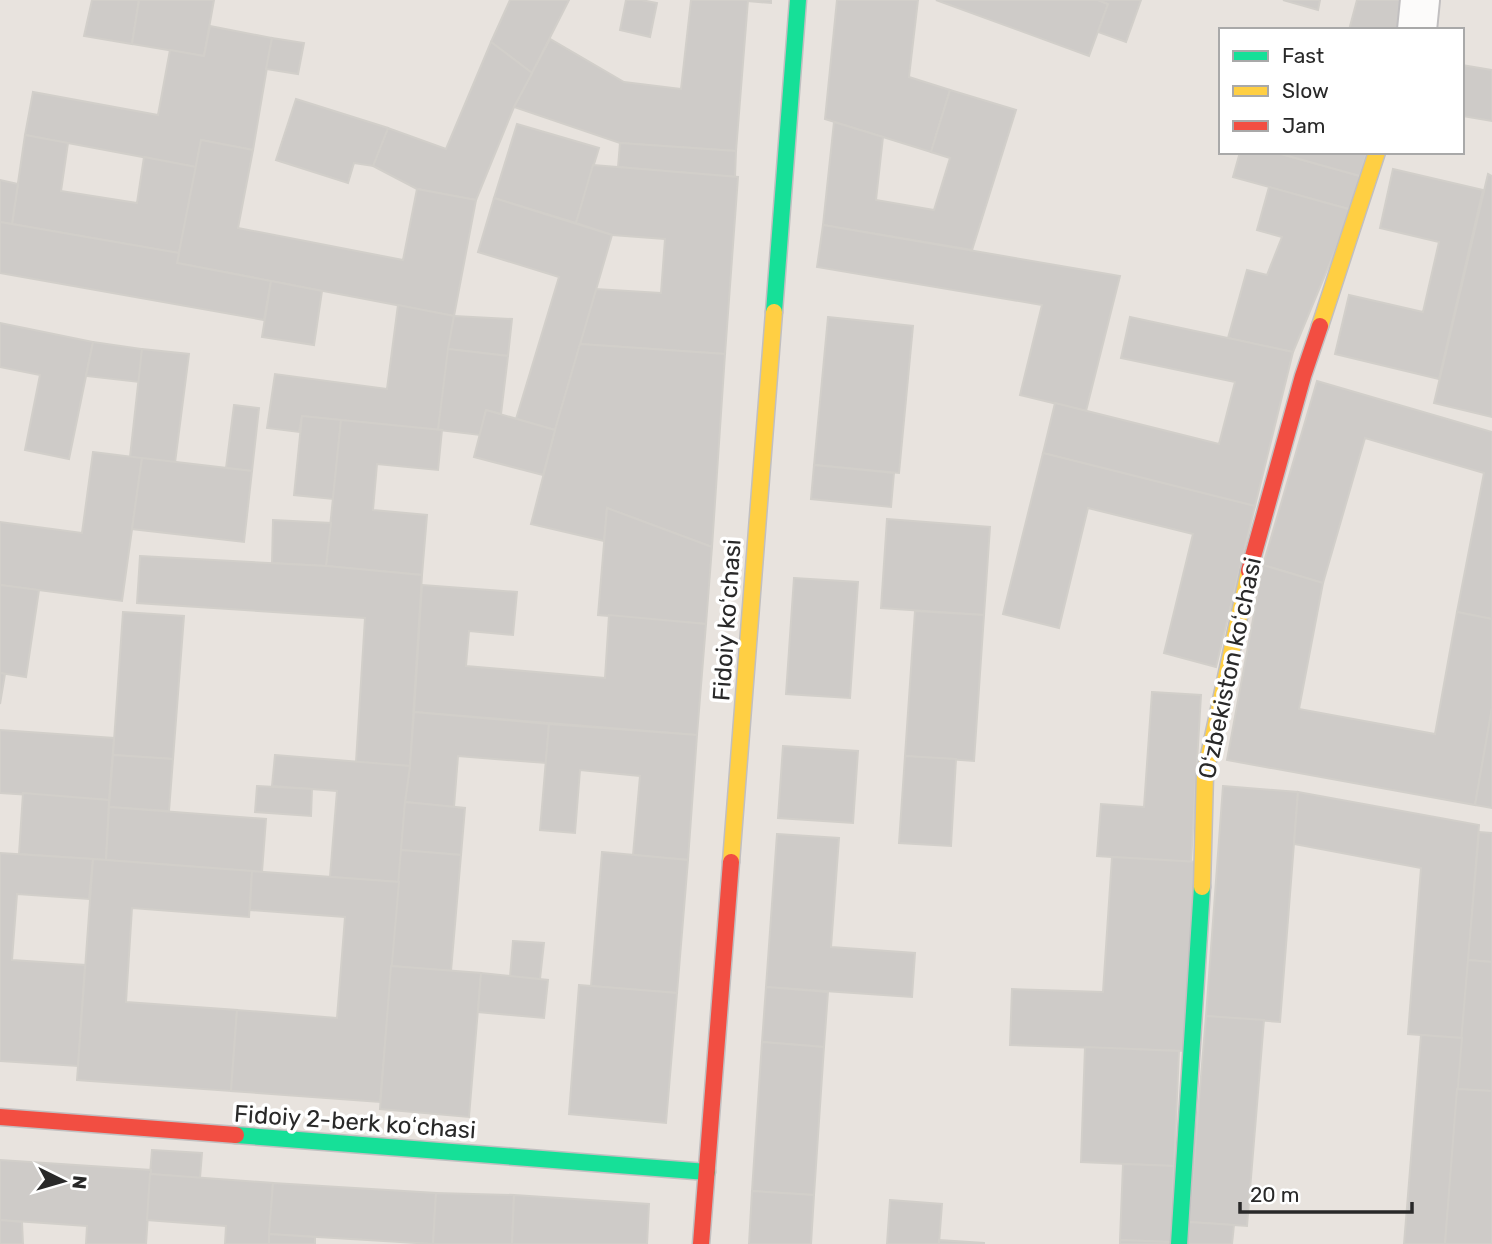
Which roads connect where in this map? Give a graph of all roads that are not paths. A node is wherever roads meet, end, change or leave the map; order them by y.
1 (799, 0) edge
2 (1420, 0) edge
3 (1417, 28) edge
4 (1376, 154) edge
5 (0, 1117) edge
6 (707, 1172) junction
7 (701, 1244) edge
8 (1179, 1244) edge

1 - 6 street, Fidoiy koʻchasi
2 - 3 street
4 - 8 street, Oʻzbekiston koʻchasi
5 - 6 street, Fidoiy 2-berk koʻchasi
6 - 7 street, Fidoiy koʻchasi

